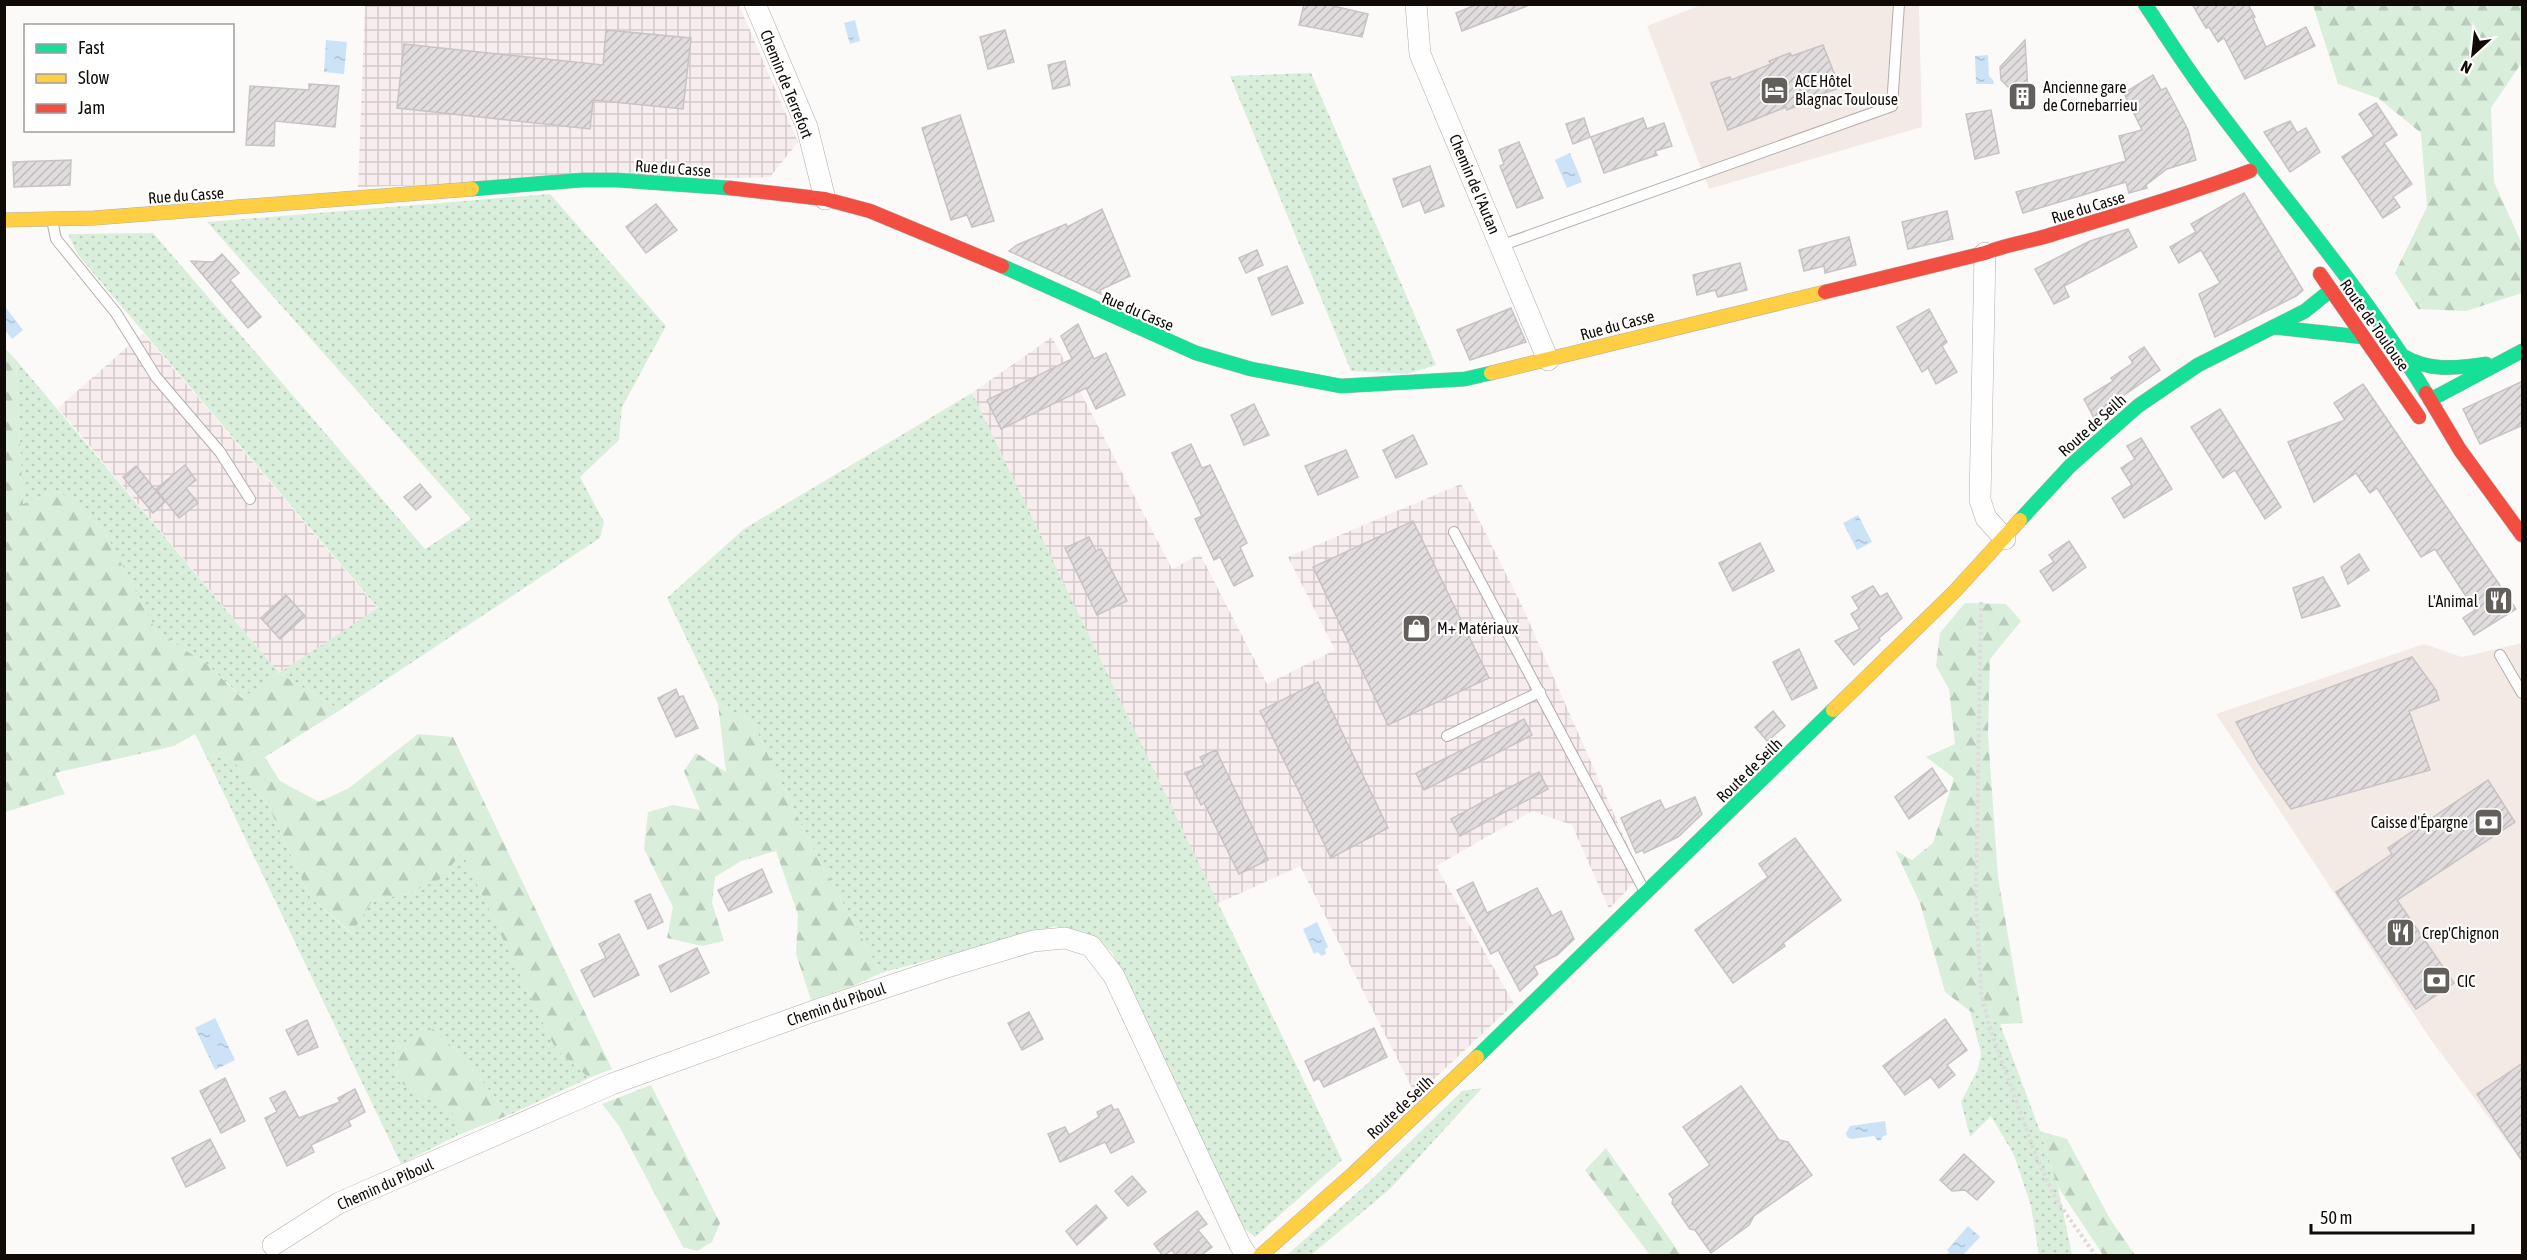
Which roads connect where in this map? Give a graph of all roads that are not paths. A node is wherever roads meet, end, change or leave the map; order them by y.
1 (755, 4) edge
2 (1416, 4) edge
3 (1899, 4) edge
4 (2145, 4) edge
5 (2211, 101) junction
6 (2250, 171) junction
7 (2264, 193) dead end
8 (825, 199) junction
9 (52, 219) junction
10 (4, 220) edge
11 (1500, 246) junction
12 (1985, 253) junction
13 (2315, 266) dead end
14 (2331, 290) junction
15 (2273, 327) junction
16 (2384, 330) junction
17 (2363, 337) junction
18 (2523, 351) edge
19 (2403, 356) junction
20 (1548, 360) junction
21 (2499, 363) junction
22 (2430, 400) junction
23 (2428, 430) dead end
24 (2466, 482) dead end
25 (250, 500) dead end
26 (1454, 532) dead end
27 (2005, 539) junction
28 (2517, 539) edge
29 (2500, 655) dead end
30 (1539, 692) junction
31 (2523, 693) edge
32 (1447, 736) dead end
33 (1646, 893) junction
34 (273, 1245) dead end
35 (1247, 1256) edge
36 (1260, 1256) edge

1 - 8 street, Chemin de Terrefort
2 - 11 street, Chemin de l'Autan
3 - 11 lane
4 - 5 street, Route de Toulouse
5 - 6 street, Route de Toulouse
5 - 16 street, Route de Toulouse
6 - 7 street, Route de Toulouse
6 - 12 street, Rue du Casse
8 - 9 street, Rue du Casse
8 - 20 street, Rue du Casse
9 - 10 street, Rue du Casse
9 - 25 lane
11 - 20 street, Chemin de l'Autan
12 - 20 street, Rue du Casse
12 - 27 street
13 - 14 street, Route de Toulouse
14 - 15 street, Route de Seilh
14 - 16 street
14 - 17 street, Route de Toulouse
15 - 17 street
15 - 27 street, Route de Seilh
16 - 19 street, Route de Toulouse
17 - 22 street
17 - 23 street, Route de Toulouse
18 - 21 street
19 - 21 street
19 - 22 street, Route de Toulouse
21 - 22 street
22 - 28 street, Route de Toulouse
24 - 28 street, Route de Toulouse
26 - 30 lane
27 - 33 street, Route de Seilh
29 - 31 lane
30 - 32 lane
30 - 33 lane
33 - 36 street, Route de Seilh
34 - 35 street, Chemin du Piboul

